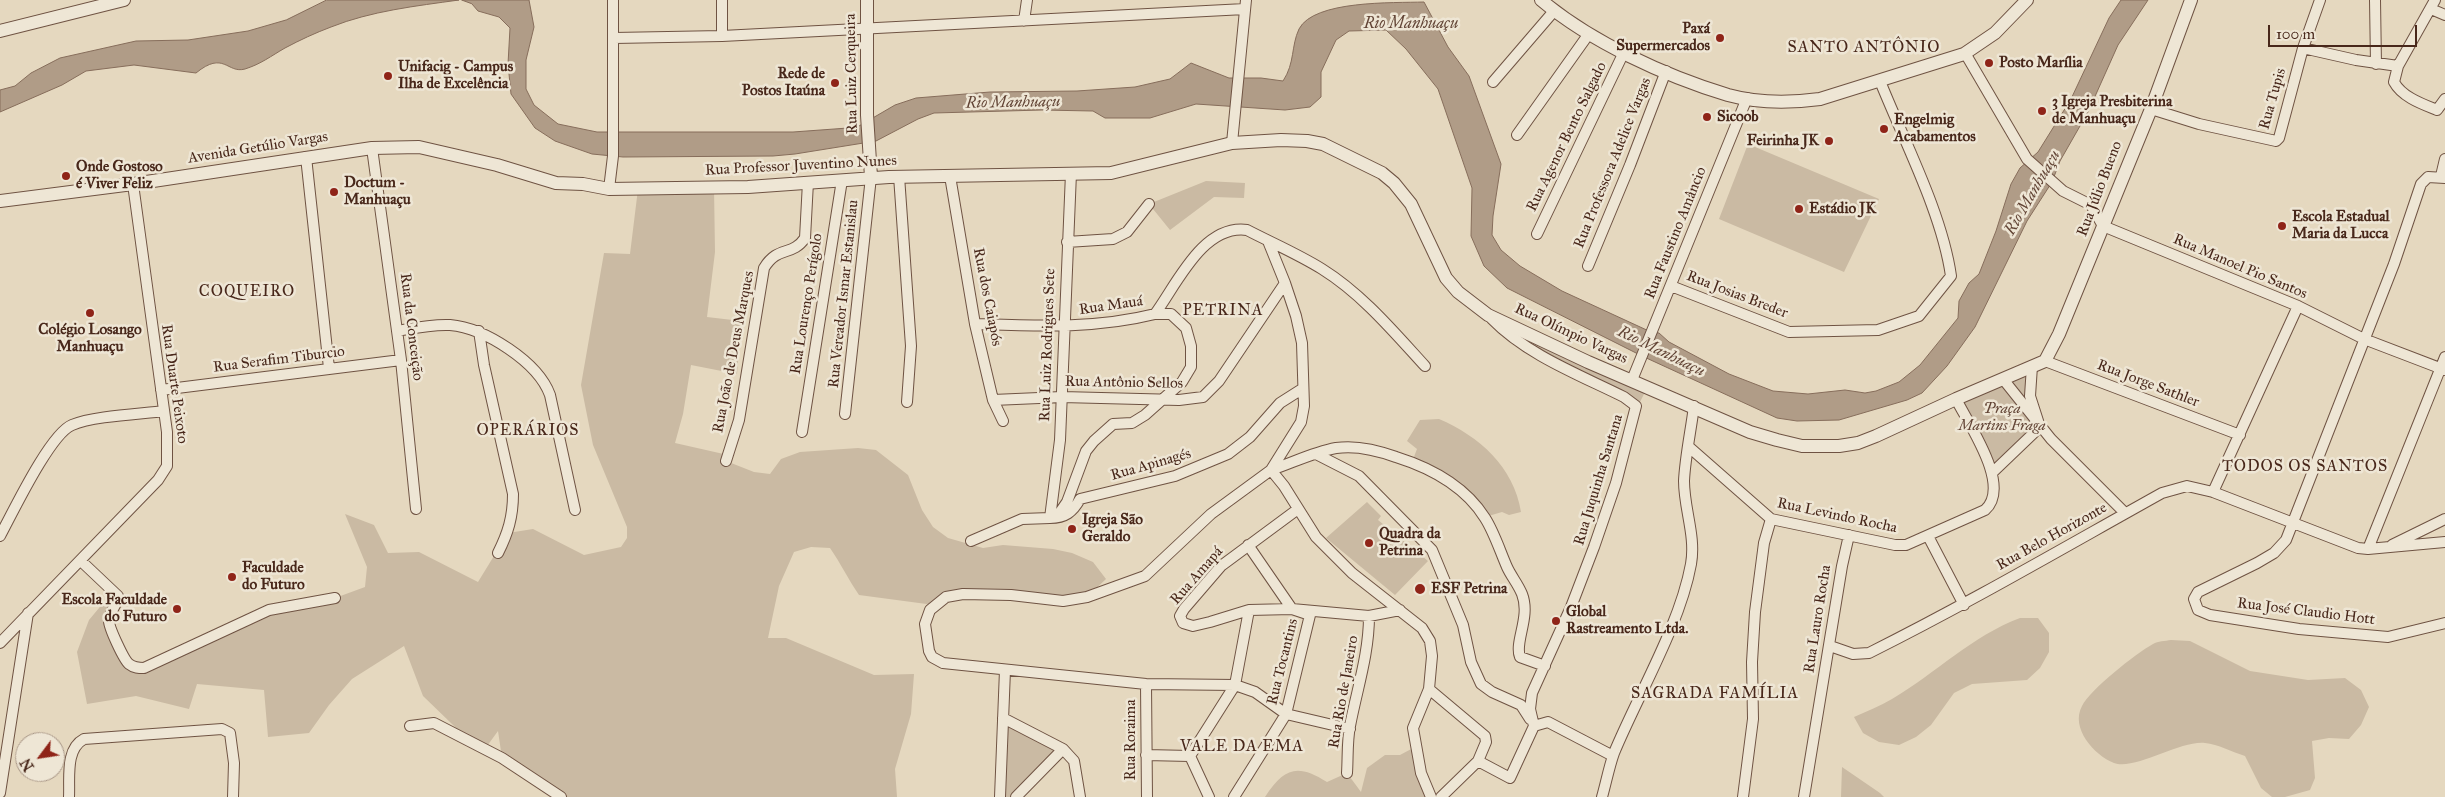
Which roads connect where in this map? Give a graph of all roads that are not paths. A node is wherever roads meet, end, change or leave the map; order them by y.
1 (124, 0) edge
2 (613, 0) edge
3 (722, 0) edge
4 (867, 0) edge
5 (1027, 0) edge
6 (1541, 0) edge
7 (2027, 0) edge
8 (2191, 0) edge
9 (2320, 0) edge
10 (2375, 0) edge
11 (2433, 4) edge
12 (1246, 5) edge
13 (1554, 11) junction
14 (2445, 15) edge
15 (0, 21) edge
16 (1024, 21) junction
17 (14, 28) junction
18 (866, 28) junction
19 (0, 31) edge
20 (1588, 35) junction
21 (722, 36) junction
22 (614, 38) junction
23 (2303, 48) junction
24 (1624, 52) junction
25 (1965, 53) junction
26 (2376, 64) junction
27 (1666, 71) junction
28 (2396, 71) junction
29 (1880, 81) junction
30 (1493, 82) dead end
31 (1747, 98) junction
32 (2445, 99) edge
33 (2151, 108) junction
34 (2441, 112) edge
35 (1517, 135) dead end
36 (1232, 143) junction
37 (372, 148) junction
38 (306, 157) junction
39 (2445, 158) edge
40 (1071, 173) junction
41 (899, 176) junction
42 (950, 176) junction
43 (871, 177) junction
44 (2443, 177) edge
45 (842, 180) junction
46 (808, 182) junction
47 (133, 184) junction
48 (609, 189) junction
49 (0, 201) edge
50 (1149, 204) dead end
51 (2103, 226) junction
52 (1538, 234) dead end
53 (1268, 241) junction
54 (1067, 242) junction
55 (1588, 266) dead end
56 (1285, 283) junction
57 (1671, 286) junction
58 (2298, 306) junction
59 (1155, 314) junction
60 (1488, 315) junction
61 (976, 324) junction
62 (1063, 328) junction
63 (397, 331) junction
64 (479, 332) junction
65 (2364, 339) junction
66 (2445, 357) edge
67 (401, 360) junction
68 (2045, 361) junction
69 (1425, 366) dead end
70 (2032, 366) junction
71 (329, 368) junction
72 (2443, 369) edge
73 (2003, 379) junction
74 (1632, 380) junction
75 (1302, 389) junction
76 (161, 390) junction
77 (1062, 398) junction
78 (1956, 398) junction
79 (993, 400) junction
80 (1162, 400) junction
81 (907, 402) dead end
82 (1694, 406) junction
83 (164, 411) junction
84 (845, 414) dead end
85 (1003, 421) dead end
86 (2040, 427) junction
87 (802, 432) dead end
88 (2240, 435) junction
89 (1690, 447) junction
90 (1316, 454) junction
91 (726, 461) dead end
92 (1271, 470) junction
93 (1993, 472) junction
94 (2213, 492) junction
95 (416, 509) dead end
96 (1298, 509) junction
97 (575, 510) dead end
98 (2125, 513) junction
99 (1050, 518) junction
100 (2445, 518) edge
101 (1771, 519) junction
102 (2293, 524) junction
103 (1849, 535) junction
104 (0, 536) edge
105 (1928, 536) junction
106 (971, 541) dead end
107 (2445, 542) edge
108 (1248, 545) junction
109 (2388, 547) junction
110 (2368, 549) junction
111 (498, 553) dead end
112 (81, 561) junction
113 (335, 598) dead end
114 (1964, 605) junction
115 (1292, 609) junction
116 (1248, 610) junction
117 (1400, 610) junction
118 (28, 613) junction
119 (1369, 616) junction
120 (2445, 623) edge
121 (0, 643) edge
122 (1830, 646) junction
123 (1545, 666) junction
124 (1005, 670) junction
125 (1146, 684) junction
126 (1235, 685) junction
127 (1429, 689) junction
128 (1286, 714) junction
129 (1003, 718) junction
130 (0, 725) edge
131 (410, 726) dead end
132 (1534, 726) junction
133 (1350, 729) junction
134 (10, 734) junction
135 (1062, 749) junction
136 (1146, 755) junction
137 (1190, 756) junction
138 (1613, 756) junction
139 (1478, 761) junction
140 (1347, 773) dead end
141 (0, 793) edge
142 (69, 797) edge
143 (232, 797) edge
144 (561, 797) edge
145 (1000, 797) edge
146 (1016, 797) edge
147 (1080, 797) edge
148 (1147, 797) edge
149 (1209, 797) edge
150 (1234, 797) edge
151 (1431, 797) edge
152 (1441, 797) edge
153 (1602, 797) edge
154 (1743, 797) edge
155 (1804, 797) edge

1 - 17 street
2 - 22 street
3 - 21 street
4 - 18 street, Rua Luiz Cerqueira
5 - 16 street
6 - 13 street
7 - 25 street
8 - 33 street, Rua Júlio Bueno
9 - 23 street, Rua Tupis
10 - 26 street
11 - 14 street
11 - 28 street
12 - 16 street
12 - 36 street
13 - 20 street
13 - 30 street
15 - 17 street
16 - 18 street
17 - 19 street
18 - 21 street
18 - 43 street, Rua Luiz Cerqueira
20 - 24 street
20 - 35 street
21 - 22 street
22 - 48 street
23 - 26 street
23 - 33 street, Rua Tupis
24 - 27 street
24 - 52 street, Rua Agenor Bento Salgado
25 - 29 street
25 - 51 street
26 - 28 street
27 - 31 street
27 - 55 street, Rua Professora Adelice Vargas
28 - 34 street
29 - 31 street
29 - 57 street, Rua Josias Breder
31 - 57 street, Rua Faustino Amâncio
32 - 34 street
33 - 51 street, Rua Júlio Bueno
36 - 40 street, Rua Professor Juventino Nunes
36 - 60 street, Rua Olímpio Vargas
37 - 38 street, Avenida Getúlio Vargas
37 - 48 street, Rua Professor Juventino Nunes
37 - 63 street, Rua da Conceição
38 - 47 street, Avenida Getúlio Vargas
38 - 71 street
39 - 44 street
40 - 42 street, Rua Professor Juventino Nunes
40 - 54 street, Rua Luiz Rodrigues Sete
41 - 42 street, Rua Professor Juventino Nunes
41 - 43 street, Rua Professor Juventino Nunes
41 - 81 street
42 - 61 street, Rua dos Caiapós
43 - 45 street, Rua Professor Juventino Nunes
43 - 84 street, Rua Vereador Ismar Estanislau
44 - 65 street
45 - 46 street, Rua Professor Juventino Nunes
45 - 87 street, Rua Lourenço Perígolo
46 - 48 street, Rua Professor Juventino Nunes
46 - 91 street, Rua João de Deus Marques
47 - 49 street, Avenida Getúlio Vargas
47 - 76 street, Rua Duarte Peixoto
50 - 54 street
51 - 58 street, Rua Manoel Pio Santos
51 - 68 street, Rua Júlio Bueno
53 - 56 street
53 - 59 street, Rua Mauá
53 - 69 street, Rua Mauá
54 - 62 street, Rua Luiz Rodrigues Sete
56 - 75 street
56 - 80 street, Rua Antônio Sellos
57 - 74 street, Rua Faustino Amâncio
58 - 65 street, Rua Manoel Pio Santos
58 - 88 street
59 - 62 street, Rua Mauá
59 - 80 street
60 - 74 street, Rua Olímpio Vargas
60 - 123 street, Rua Juquinha Santana
61 - 62 street, Rua Mauá
61 - 79 street, Rua dos Caiapós
62 - 77 street, Rua Luiz Rodrigues Sete
63 - 64 street
63 - 67 street, Rua da Conceição
64 - 97 street
64 - 111 street
65 - 72 street, Rua Manoel Pio Santos
65 - 102 street
66 - 72 street
67 - 71 street, Rua Serafim Tiburcio
67 - 95 street, Rua da Conceição
68 - 70 street, Rua Olímpio Vargas
68 - 88 street, Rua Jorge Sathler
70 - 73 street, Rua Olímpio Vargas
70 - 86 street
71 - 76 street, Rua Serafim Tiburcio
72 - 110 street
73 - 78 street, Rua Olímpio Vargas
73 - 86 street
74 - 82 street, Rua Olímpio Vargas
75 - 92 street
75 - 99 street, Rua Apinagés
76 - 83 street, Rua Duarte Peixoto
77 - 79 street, Rua Antônio Sellos
77 - 80 street, Rua Antônio Sellos
77 - 99 street, Rua Luiz Rodrigues Sete
78 - 82 street, Rua Olímpio Vargas
78 - 93 street
79 - 85 street, Rua dos Caiapós
80 - 99 street
82 - 89 street
83 - 104 street
83 - 112 street, Rua Duarte Peixoto
86 - 93 street
86 - 98 street
88 - 94 street
89 - 101 street, Rua Levindo Rocha
89 - 138 street
90 - 92 street
90 - 123 street
90 - 132 street
92 - 96 street
92 - 124 street
93 - 105 street, Rua Levindo Rocha
94 - 98 street, Rua Belo Horizonte
94 - 102 street, Rua Belo Horizonte
96 - 108 street, Rua Amapá
96 - 117 street
98 - 114 street, Rua Belo Horizonte
99 - 106 street, Rua Apinagés
100 - 109 street
101 - 103 street, Rua Levindo Rocha
101 - 154 street
102 - 110 street, Rua Belo Horizonte
102 - 120 street, Rua José Claudio Hott
103 - 105 street, Rua Levindo Rocha
103 - 122 street, Rua Lauro Rocha
105 - 114 street
107 - 109 street
108 - 115 street, Rua Tocantins
108 - 116 street, Rua Amapá
109 - 110 street
112 - 113 street
112 - 118 street, Rua Duarte Peixoto
114 - 122 street, Rua Belo Horizonte
115 - 116 street, Rua Amapá
115 - 119 street, Rua Amapá
115 - 128 street, Rua Tocantins
116 - 126 street
117 - 119 street, Rua Amapá
117 - 127 street
118 - 121 street, Rua Duarte Peixoto
118 - 134 street
119 - 133 street, Rua Rio de Janeiro
122 - 155 street, Rua Lauro Rocha
123 - 132 street, Rua Juquinha Santana
124 - 125 street
124 - 129 street
125 - 126 street
125 - 136 street, Rua Roraima
126 - 128 street
126 - 137 street
127 - 139 street
127 - 151 street
128 - 133 street
128 - 150 street, Rua Tocantins
129 - 135 street
129 - 145 street
130 - 134 street
131 - 144 street
132 - 138 street
132 - 139 street
133 - 140 street, Rua Rio de Janeiro
134 - 141 street
135 - 146 street
135 - 147 street
136 - 137 street
136 - 148 street, Rua Roraima
137 - 149 street
138 - 153 street
139 - 152 street
142 - 143 street

